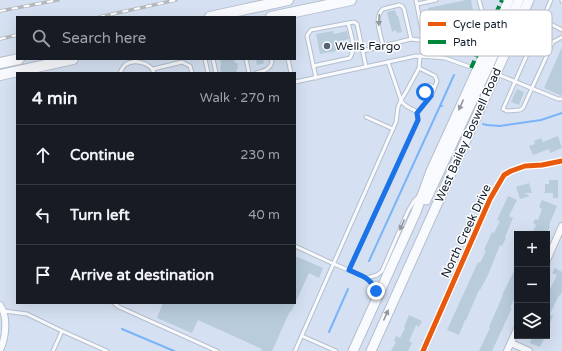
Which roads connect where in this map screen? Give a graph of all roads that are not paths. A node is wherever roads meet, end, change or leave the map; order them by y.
1 (288, 0) edge
2 (351, 0) edge
3 (436, 0) edge
4 (479, 0) edge
5 (509, 0) edge
6 (519, 0) edge
7 (524, 0) edge
8 (529, 0) edge
9 (551, 0) edge
10 (277, 2) junction
11 (417, 2) edge
12 (482, 10) edge
13 (504, 10) edge
14 (515, 10) edge
15 (519, 10) edge
16 (524, 10) edge
17 (547, 10) edge
18 (214, 16) edge
19 (277, 16) edge
20 (420, 19) edge
21 (348, 23) junction
22 (552, 25) edge
23 (562, 30) edge
24 (562, 37) edge
25 (411, 39) junction
26 (420, 40) edge
27 (552, 44) edge
28 (383, 46) junction
29 (363, 51) junction
30 (420, 56) junction
31 (427, 56) joint
32 (483, 56) edge
33 (495, 56) edge
34 (496, 56) edge
35 (504, 56) edge
36 (527, 56) edge
37 (547, 56) edge
38 (16, 60) edge
39 (68, 60) edge
40 (205, 60) edge
41 (213, 60) edge
42 (246, 60) edge
43 (271, 60) edge
44 (288, 60) edge
45 (388, 62) junction
46 (0, 63) edge
47 (313, 66) junction
48 (366, 67) junction
49 (419, 68) junction
50 (477, 70) junction
51 (153, 71) edge
52 (120, 72) edge
53 (192, 72) edge
54 (208, 72) edge
55 (216, 72) edge
56 (249, 72) edge
57 (259, 72) edge
58 (291, 72) edge
59 (496, 73) junction
60 (0, 75) edge
61 (316, 78) junction
62 (516, 81) junction
63 (296, 82) edge
64 (429, 85) dead end
65 (482, 85) junction
66 (434, 88) junction
67 (532, 88) junction
68 (425, 92) dead end
69 (431, 96) junction
70 (562, 99) edge
71 (401, 100) junction
72 (421, 100) dead end
73 (426, 102) junction
74 (417, 113) junction
75 (366, 118) dead end
76 (393, 129) junction
77 (562, 161) edge
78 (423, 192) junction
79 (562, 226) edge
80 (402, 241) junction
81 (296, 246) edge
82 (417, 247) junction
83 (550, 253) edge
84 (334, 264) junction
85 (349, 270) junction
86 (366, 278) junction
87 (376, 302) junction
88 (115, 304) edge
89 (0, 305) edge
90 (4, 311) junction
91 (62, 331) junction
92 (302, 336) junction
93 (514, 336) edge
94 (511, 343) junction
95 (0, 350) edge
96 (53, 351) edge
97 (107, 351) edge
98 (217, 351) edge
99 (295, 351) edge
100 (336, 351) edge
101 (353, 351) edge
102 (371, 351) edge
103 (423, 351) edge
104 (507, 351) edge
105 (529, 351) edge

1 - 10 main road
2 - 19 main road
3 - 11 lane
4 - 12 lane
5 - 13 main road, West Bailey Boswell Road
6 - 14 main road, West Bailey Boswell Road
7 - 15 main road, West Bailey Boswell Road
8 - 16 main road, West Bailey Boswell Road
9 - 17 lane
10 - 18 main road
10 - 19 lane
11 - 20 lane
21 - 29 lane
21 - 47 lane
21 - 47 lane
22 - 23 lane
24 - 27 lane
25 - 26 lane
25 - 28 lane
25 -> 28 lane
28 - 29 lane
29 - 48 lane
30 - 31 lane
30 - 45 lane
30 - 49 lane
31 - 50 lane
32 - 50 main road, West Bailey Boswell Road
33 - 65 main road, West Bailey Boswell Road
34 - 65 main road, West Bailey Boswell Road
35 - 59 main road, West Bailey Boswell Road
36 - 62 lane
37 - 67 lane
38 - 46 main road
39 - 60 main road
40 - 54 lane
41 - 55 lane
42 - 56 lane
43 - 57 lane
44 - 58 lane
45 - 48 lane
45 - 71 lane
47 - 61 lane
48 - 61 lane
49 - 66 lane
49 - 71 lane
50 -> 78 main road, West Bailey Boswell Road
51 - 52 lane
51 - 53 lane
59 - 62 lane
59 - 82 main road, West Bailey Boswell Road
61 - 63 lane
62 - 67 lane
62 - 67 lane
64 - 66 lane
65 - 80 main road, West Bailey Boswell Road
65 - 82 main road, West Bailey Boswell Road
66 - 69 lane
67 - 70 lane
68 - 69 lane
69 - 73 lane
71 - 74 lane
71 - 76 lane
72 - 73 lane
73 - 74 lane
74 - 85 lane
75 - 76 lane
76 - 84 lane
77 - 103 street, North Creek Drive
78 - 80 main road, West Bailey Boswell Road
78 -> 86 lane
79 - 83 street
80 - 87 main road, West Bailey Boswell Road
81 - 84 lane
102 -> 82 main road, West Bailey Boswell Road
84 - 85 lane
84 - 92 lane
85 - 86 lane
86 - 87 lane
87 - 101 main road, West Bailey Boswell Road
88 - 98 lane
89 - 90 street
90 - 91 lane
90 - 95 street
91 - 96 lane
91 - 97 lane
92 - 99 lane
92 - 100 lane
93 - 94 street
94 - 104 street
94 - 105 street

